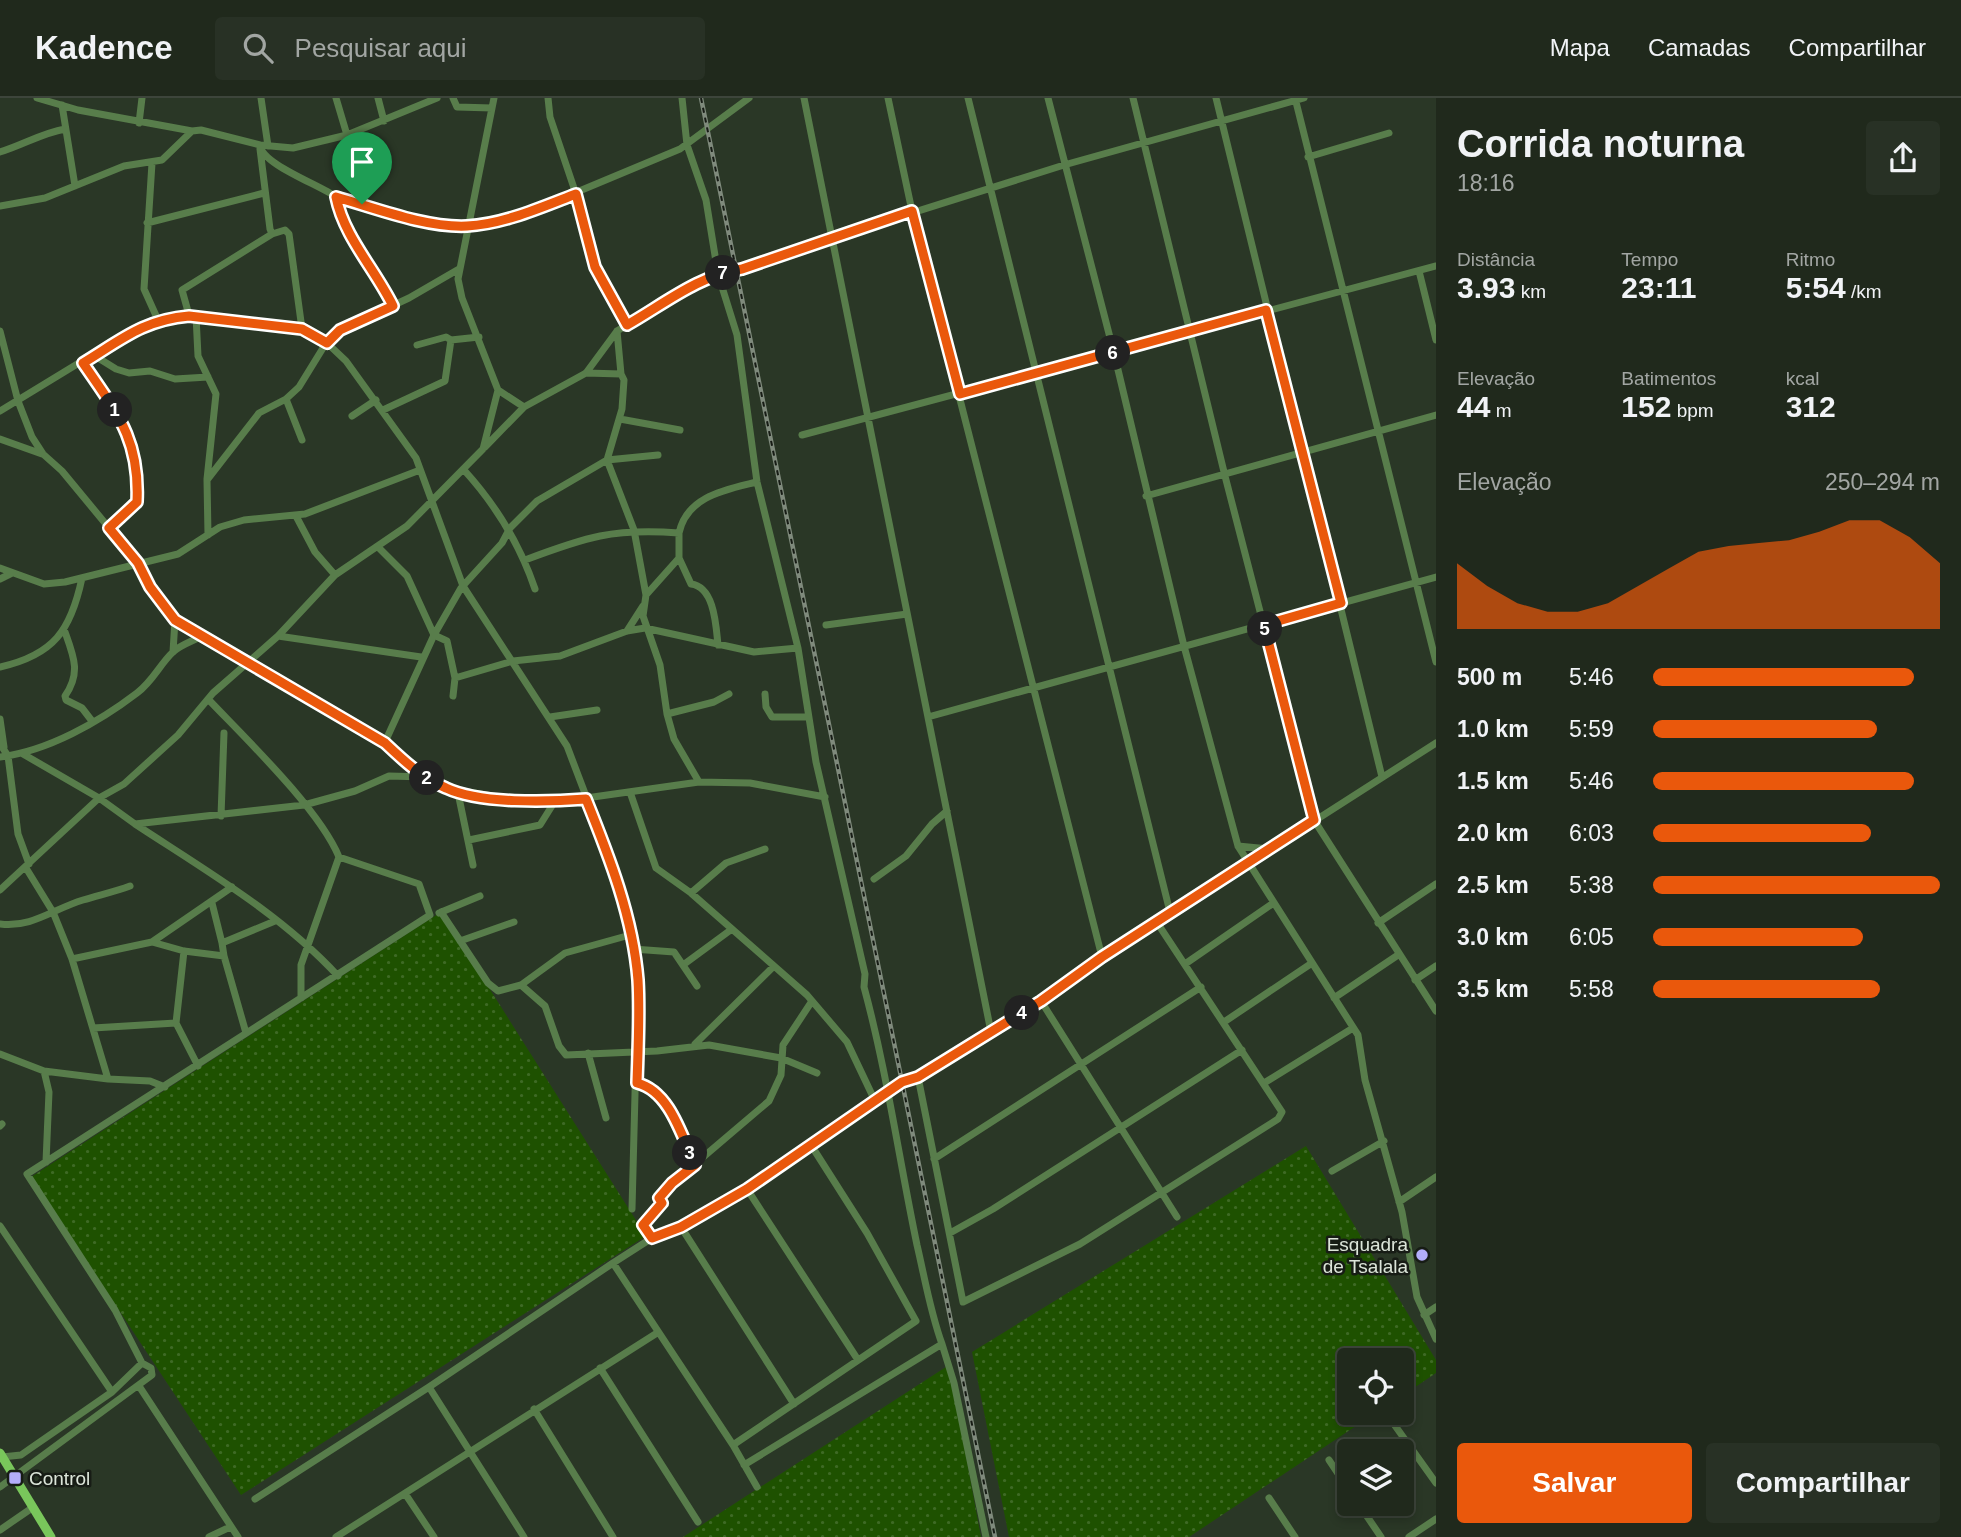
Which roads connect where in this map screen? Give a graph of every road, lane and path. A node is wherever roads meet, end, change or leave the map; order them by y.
1 (37, 98) edge
2 (142, 98) edge
3 (261, 98) edge
4 (336, 98) edge
5 (378, 98) edge
6 (437, 98) edge
7 (453, 98) edge
8 (494, 98) edge
9 (548, 98) edge
10 (682, 98) edge
11 (749, 98) edge
12 (804, 98) edge
13 (888, 98) edge
14 (968, 98) edge
15 (1048, 98) edge
16 (1133, 98) edge
17 (1216, 98) edge
18 (1298, 99) edge
19 (63, 103) edge
20 (492, 108) junction
21 (384, 121) junction
22 (1223, 122) junction
23 (139, 123) junction
24 (65, 129) junction
25 (192, 131) junction
26 (1389, 133) dead end
27 (347, 135) junction
28 (1144, 142) junction
29 (687, 145) junction
30 (263, 147) junction
31 (0, 152) edge
32 (1308, 157) junction
33 (152, 163) junction
34 (1064, 165) junction
35 (75, 186) junction
36 (988, 188) junction
37 (264, 193) junction
38 (576, 194) junction
39 (336, 197) junction
40 (0, 206) edge
41 (912, 211) junction
42 (147, 223) junction
43 (467, 226) junction
44 (272, 234) junction
45 (832, 237) junction
46 (1436, 266) edge
47 (459, 269) junction
48 (1419, 271) junction
49 (718, 274) junction
50 (1343, 292) junction
51 (393, 306) junction
52 (1266, 310) junction
53 (193, 316) junction
54 (158, 320) junction
55 (627, 325) junction
56 (302, 329) junction
57 (1191, 330) junction
58 (0, 331) edge
59 (617, 331) junction
60 (480, 337) junction
61 (451, 340) junction
62 (1436, 340) edge
63 (327, 343) junction
64 (417, 345) dead end
65 (1114, 353) junction
66 (95, 356) junction
67 (83, 363) junction
68 (586, 373) junction
69 (1038, 373) junction
70 (621, 374) junction
71 (208, 377) junction
72 (498, 390) junction
73 (960, 394) junction
74 (286, 399) junction
75 (376, 400) junction
76 (18, 401) junction
77 (524, 407) junction
78 (383, 410) junction
79 (0, 411) edge
80 (1436, 415) edge
81 (352, 416) dead end
82 (620, 419) junction
83 (868, 419) junction
84 (680, 430) dead end
85 (1378, 431) junction
86 (802, 435) dead end
87 (0, 439) edge
88 (302, 440) dead end
89 (483, 449) junction
90 (43, 454) junction
91 (658, 454) dead end
92 (1301, 454) junction
93 (607, 460) junction
94 (420, 470) junction
95 (464, 470) junction
96 (1225, 476) junction
97 (207, 480) junction
98 (757, 482) junction
99 (1146, 496) junction
100 (432, 500) junction
101 (296, 516) junction
102 (109, 528) junction
103 (634, 530) junction
104 (508, 531) junction
105 (678, 533) junction
106 (208, 535) junction
107 (378, 547) junction
108 (679, 558) junction
109 (525, 560) junction
110 (138, 563) junction
111 (0, 568) edge
112 (12, 573) junction
113 (335, 575) junction
114 (1436, 577) edge
115 (82, 578) junction
116 (0, 579) edge
117 (1416, 583) junction
118 (463, 586) junction
119 (535, 589) dead end
120 (646, 595) junction
121 (1341, 603) junction
122 (643, 605) junction
123 (907, 614) junction
124 (175, 620) junction
125 (826, 625) dead end
126 (1264, 625) junction
127 (645, 628) junction
128 (627, 631) junction
129 (65, 632) junction
130 (434, 635) junction
131 (202, 636) junction
132 (278, 636) junction
133 (718, 645) junction
134 (1184, 646) junction
135 (798, 648) junction
136 (173, 652) junction
137 (421, 657) junction
138 (513, 661) junction
139 (248, 662) junction
140 (1436, 662) edge
141 (0, 667) edge
142 (1108, 667) junction
143 (455, 678) junction
144 (1032, 687) junction
145 (729, 694) dead end
146 (765, 694) dead end
147 (453, 696) dead end
148 (208, 699) junction
149 (597, 709) dead end
150 (667, 714) junction
151 (808, 716) junction
152 (550, 717) junction
153 (928, 718) junction
154 (0, 719) edge
155 (92, 722) junction
156 (224, 733) dead end
157 (385, 743) junction
158 (1436, 743) edge
159 (2, 746) edge
160 (23, 754) junction
161 (4, 757) edge
162 (425, 777) junction
163 (1382, 777) junction
164 (699, 782) junction
165 (630, 792) junction
166 (458, 793) junction
167 (825, 796) junction
168 (99, 798) junction
169 (586, 799) junction
170 (555, 801) junction
171 (304, 805) junction
172 (947, 811) junction
173 (221, 816) junction
174 (1314, 820) junction
175 (135, 824) junction
176 (469, 840) junction
177 (1238, 846) junction
178 (765, 849) dead end
179 (1271, 849) junction
180 (339, 857) junction
181 (1250, 863) junction
182 (473, 864) dead end
183 (28, 866) junction
184 (874, 879) dead end
185 (1436, 884) edge
186 (130, 886) dead end
187 (232, 887) junction
188 (0, 890) edge
189 (691, 893) junction
190 (480, 896) dead end
191 (212, 903) junction
192 (1272, 904) junction
193 (54, 912) junction
194 (441, 912) junction
195 (1170, 912) junction
196 (430, 915) junction
197 (275, 921) junction
198 (1156, 921) junction
199 (514, 922) dead end
200 (1378, 923) junction
201 (0, 924) edge
202 (732, 929) junction
203 (630, 935) junction
204 (460, 941) junction
205 (152, 942) junction
206 (222, 943) junction
207 (308, 943) junction
208 (633, 949) junction
209 (184, 951) junction
210 (1398, 955) junction
211 (224, 956) junction
212 (1102, 957) junction
213 (72, 959) junction
214 (1312, 963) junction
215 (1185, 964) junction
216 (683, 965) junction
217 (774, 966) junction
218 (1436, 966) edge
219 (338, 976) junction
220 (1415, 980) junction
221 (521, 985) junction
222 (697, 986) dead end
223 (1201, 987) junction
224 (301, 998) junction
225 (1335, 998) junction
226 (812, 1001) junction
227 (1041, 1001) junction
228 (1436, 1011) edge
229 (1224, 1022) junction
230 (176, 1023) junction
231 (93, 1028) junction
232 (1353, 1028) junction
233 (991, 1032) junction
234 (246, 1033) junction
235 (692, 1046) junction
236 (1242, 1050) junction
237 (638, 1052) junction
238 (588, 1053) junction
239 (0, 1054) edge
240 (781, 1058) junction
241 (1082, 1062) junction
242 (198, 1066) junction
243 (44, 1071) junction
244 (817, 1073) dead end
245 (918, 1077) junction
246 (108, 1079) junction
247 (637, 1083) junction
248 (1264, 1083) junction
249 (165, 1087) junction
250 (889, 1094) junction
251 (875, 1101) junction
252 (606, 1118) dead end
253 (1122, 1128) junction
254 (1384, 1141) junction
255 (811, 1145) junction
256 (934, 1159) junction
257 (46, 1162) junction
258 (695, 1165) junction
259 (1332, 1171) dead end
260 (1436, 1177) edge
261 (747, 1189) junction
262 (1161, 1193) junction
263 (1399, 1202) junction
264 (632, 1209) dead end
265 (1177, 1217) dead end
266 (0, 1226) edge
267 (681, 1227) junction
268 (950, 1233) junction
269 (652, 1238) junction
270 (613, 1263) junction
271 (1436, 1307) edge
272 (1424, 1315) junction
273 (657, 1333) junction
274 (1436, 1339) edge
275 (942, 1344) junction
276 (858, 1360) junction
277 (142, 1363) junction
278 (600, 1368) junction
279 (139, 1386) junction
280 (429, 1387) junction
281 (112, 1392) junction
282 (794, 1404) junction
283 (534, 1409) junction
284 (1395, 1425) edge
285 (733, 1445) junction
286 (31, 1448) junction
287 (470, 1453) junction
288 (1, 1455) edge
289 (39, 1457) junction
290 (1329, 1460) dead end
291 (744, 1465) junction
292 (1337, 1472) edge
293 (15, 1478) junction
294 (1436, 1483) edge
295 (0, 1487) edge
296 (757, 1487) dead end
297 (407, 1495) junction
298 (255, 1499) dead end
299 (1269, 1499) dead end
300 (32, 1508) junction
301 (1367, 1516) edge
302 (1436, 1519) edge
303 (698, 1522) dead end
304 (230, 1527) junction
305 (0, 1530) edge
306 (339, 1536) edge
307 (1411, 1536) edge
308 (51, 1537) edge
309 (209, 1537) edge
310 (238, 1537) edge
311 (434, 1537) edge
312 (524, 1537) edge
313 (613, 1537) edge
314 (986, 1537) edge
315 (1295, 1537) edge
316 (1381, 1537) edge

1 - 19 street
2 - 23 street
3 - 30 street
4 - 27 street
5 - 21 street
6 - 21 street
7 - 20 street
8 - 20 street
9 - 38 street
10 - 29 street
11 - 29 street
12 - 45 street
13 - 41 street
14 - 36 street
15 - 34 street
16 - 28 street
17 - 22 street
18 - 22 street
18 - 32 street
19 - 23 street
19 - 24 street
20 - 43 street
21 - 27 street
22 - 28 street
22 - 52 street
23 - 25 street
24 - 31 street
24 - 35 street
25 - 30 street
25 - 33 street
26 - 32 street
27 - 30 street
28 - 34 street
28 - 57 street
29 - 38 street
29 - 49 street
30 - 37 street
30 - 39 street
32 - 50 street
33 - 35 street
33 - 42 street
34 - 36 street
34 - 65 street
35 - 40 street
36 - 41 street
36 - 69 street
37 - 42 street
37 - 44 street
38 - 43 street
38 - 55 street
39 - 43 street
39 - 51 street
41 - 45 street
41 - 73 street
42 - 54 street
43 - 47 street
44 - 53 street
44 - 56 street
45 - 49 street
45 - 83 street
46 - 48 street
47 - 51 street
47 - 60 street
48 - 50 street
48 - 62 street
49 - 55 street
49 - 98 street
50 - 52 street
50 - 85 street
51 - 63 street
52 - 57 street
52 - 92 street
53 - 54 street
53 - 56 street
53 - 71 street
54 - 66 street
55 - 59 street
56 - 63 street
57 - 65 street
57 - 96 street
58 - 76 street
59 - 68 street
59 - 70 street
60 - 61 street
60 - 72 street
61 - 64 street
61 - 78 street
63 - 74 street
63 - 75 street
65 - 69 street
65 - 99 street
66 - 67 street
66 - 71 street
67 - 76 street
67 - 102 street
68 - 70 street
68 - 77 street
69 - 73 street
69 - 142 street
70 - 82 street
71 - 97 street
72 - 77 street
72 - 89 street
73 - 83 street
73 - 144 street
74 - 88 street
74 - 97 street
75 - 78 street
75 - 81 street
76 - 79 street
76 - 90 street
77 - 89 street
78 - 94 street
80 - 85 street
82 - 84 street
82 - 93 street
83 - 86 street
83 - 123 street
85 - 92 street
85 - 117 street
87 - 90 street
89 - 95 street
90 - 102 street
91 - 93 street
92 - 96 street
92 - 121 street
93 - 103 street
93 - 104 street
94 - 100 street
94 - 101 street
95 - 100 street
95 - 104 street
96 - 99 street
96 - 126 street
97 - 106 street
98 - 105 street
98 - 135 street
99 - 134 street
100 - 107 street
100 - 118 street
101 - 106 street
101 - 113 street
102 - 110 street
103 - 105 street
103 - 109 street
103 - 120 street
104 - 109 street
104 - 118 street
105 - 108 street
106 - 110 street
107 - 113 street
107 - 130 street
108 - 120 street
108 - 133 street
109 - 119 street
110 - 115 street
110 - 124 street
111 - 112 street
112 - 115 street
112 - 116 street
113 - 132 street
114 - 117 street
115 - 129 street
117 - 121 street
117 - 140 street
118 - 130 street
118 - 138 street
120 - 122 street
121 - 126 street
121 - 163 street
122 - 127 street
122 - 128 street
123 - 125 street
123 - 153 street
124 - 131 street
124 - 136 street
126 - 134 street
126 - 174 street
127 - 128 street
127 - 133 street
127 - 150 street
128 - 138 street
129 - 141 street
129 - 155 street
130 - 137 street
130 - 143 street
131 - 136 street
131 - 139 street
132 - 137 street
132 - 139 street
133 - 135 street
134 - 142 street
134 - 177 street
135 - 151 street
136 - 155 street
137 - 157 street
138 - 143 street
138 - 152 street
139 - 148 street
139 - 157 street
142 - 144 street
142 - 195 street
143 - 147 street
144 - 153 street
144 - 212 street
145 - 150 street
146 - 151 street
148 - 168 street
148 - 171 street
149 - 152 street
150 - 164 street
151 - 167 street
152 - 169 street
153 - 172 street
154 - 159 street
155 - 160 street
156 - 173 street
157 - 162 street
158 - 163 street
159 - 161 street
160 - 161 street
160 - 168 street
161 - 183 street
162 - 166 street
162 - 171 street
163 - 174 street
164 - 165 street
164 - 167 street
165 - 169 street
165 - 189 street
166 - 170 street
166 - 176 street
167 - 250 street
168 - 175 street
168 - 183 street
169 - 170 street
169 - 203 street
170 - 176 street
171 - 173 street
171 - 180 street
172 - 184 street
172 - 233 street
173 - 175 street
174 - 179 street
174 - 200 street
175 - 187 street
176 - 182 street
177 - 179 street
177 - 181 street
178 - 189 street
179 - 181 street
180 - 196 street
180 - 207 street
181 - 192 street
181 - 195 street
183 - 188 street
183 - 193 street
185 - 200 street
186 - 193 street
187 - 191 street
187 - 197 street
189 - 202 street
190 - 194 street
191 - 205 street
191 - 206 street
192 - 214 street
192 - 215 street
193 - 201 street
193 - 213 street
194 - 196 street
194 - 204 street
195 - 198 street
196 - 219 street
197 - 206 street
197 - 207 street
198 - 212 street
198 - 215 street
199 - 204 street
200 - 210 street
202 - 216 street
202 - 217 street
203 - 208 street
203 - 221 street
204 - 221 street
205 - 209 street
205 - 213 street
206 - 211 street
207 - 219 street
207 - 224 street
208 - 216 street
208 - 237 street
209 - 211 street
209 - 230 street
210 - 220 street
210 - 225 street
211 - 234 street
212 - 227 street
213 - 231 street
214 - 225 street
214 - 229 street
215 - 223 street
216 - 222 street
217 - 226 street
217 - 235 street
218 - 220 street
219 - 224 street
220 - 228 street
221 - 238 street
223 - 229 street
223 - 241 street
224 - 234 street
225 - 232 street
226 - 240 street
226 - 251 street
227 - 233 street
227 - 241 street
229 - 236 street
230 - 231 street
230 - 242 street
231 - 246 street
232 - 248 street
232 - 254 street
233 - 245 street
234 - 242 street
235 - 237 street
235 - 240 street
236 - 248 street
236 - 253 street
237 - 238 street
237 - 247 street
238 - 252 street
239 - 243 street
240 - 244 street
240 - 258 street
241 - 253 street
241 - 256 street
242 - 249 street
243 - 246 street
243 - 257 street
245 - 250 street
245 - 256 street
246 - 249 street
247 - 258 street
247 - 264 street
248 - 262 street
249 - 257 street
250 - 251 street
250 - 275 street
251 - 255 street
253 - 262 street
253 - 268 street
254 - 259 street
254 - 263 street
255 - 261 street
255 - 276 street
256 - 268 street
257 - 277 street
258 - 269 street
260 - 263 street
261 - 267 street
261 - 276 street
262 - 265 street
262 - 268 street
263 - 272 street
266 - 281 street
267 - 269 street
267 - 282 street
269 - 270 street
270 - 273 street
270 - 280 street
271 - 272 street
272 - 274 street
273 - 278 street
273 - 285 street
275 - 291 street
275 - 314 street
276 - 282 street
277 - 279 street
277 - 281 street
278 - 283 street
278 - 303 street
279 - 289 street
279 - 304 street
280 - 287 street
280 - 298 street
281 - 286 street
282 - 285 street
283 - 287 street
283 - 313 street
284 - 294 street
285 - 291 street
286 - 288 street
286 - 289 street
287 - 297 street
287 - 312 street
288 - 293 main road
289 - 293 street
290 - 292 street
291 - 296 street
293 - 295 street
293 - 300 main road
297 - 306 street
297 - 311 street
299 - 315 street
300 - 305 street
300 - 308 main road
301 - 316 street
302 - 307 street
304 - 309 street
304 - 310 street

